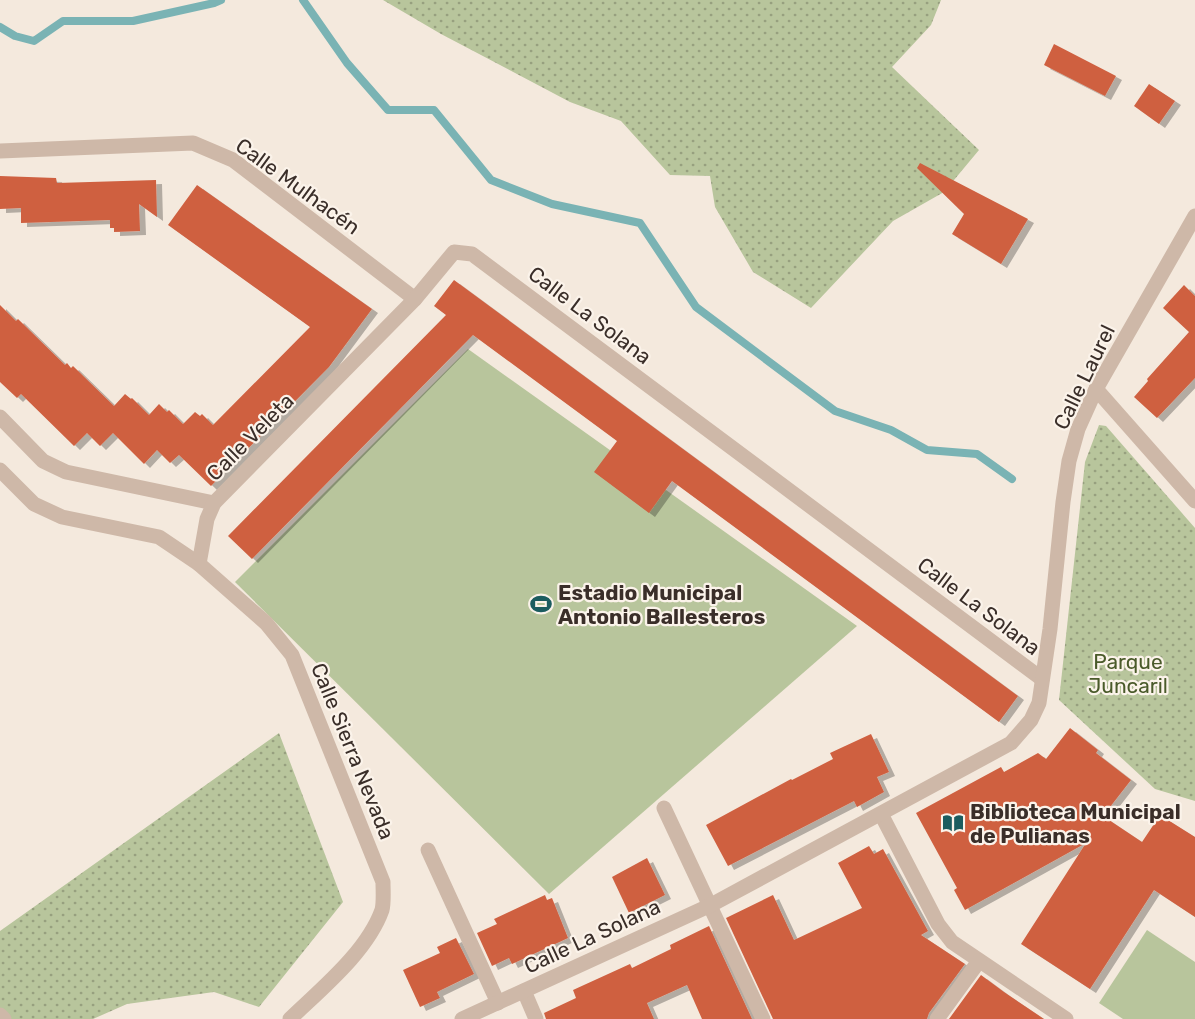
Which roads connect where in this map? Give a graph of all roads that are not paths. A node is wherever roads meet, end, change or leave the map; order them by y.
1 (0, 151) edge
2 (1195, 216) edge
3 (1191, 235) edge
4 (454, 252) joint
5 (415, 299) junction
6 (1096, 389) junction
7 (0, 417) edge
8 (0, 470) edge
9 (1195, 501) edge
10 (214, 503) junction
11 (199, 564) junction
12 (1042, 679) junction
13 (664, 808) dead end
14 (881, 814) junction
15 (428, 850) dead end
16 (711, 905) junction
17 (979, 961) junction
18 (524, 991) junction
19 (498, 1003) junction
20 (0, 1016) edge
21 (4, 1019) edge
22 (290, 1019) edge
23 (462, 1019) edge
24 (536, 1019) edge
25 (762, 1019) edge
26 (937, 1019) edge
27 (1066, 1019) edge

1 - 5 street, Calle Mulhacén
2 - 3 street, Calle Laurel
3 - 6 street, Calle Laurel
4 - 5 street, Calle Veleta
4 - 12 street, Calle La Solana
5 - 10 street, Calle Veleta
6 - 9 street
6 - 12 street, Calle Laurel
7 - 10 street, Calle Veleta
8 - 11 street, Calle Sierra Nevada
10 - 11 street
11 - 22 street, Calle Sierra Nevada
12 - 14 street, Calle La Solana
13 - 16 street
14 - 16 street, Calle La Solana
14 - 17 street
15 - 19 street
16 - 18 street, Calle La Solana
16 - 25 street
17 - 26 street
17 - 27 street
18 - 19 street, Calle La Solana
18 - 24 street
19 - 23 street, Calle La Solana
20 - 21 street

